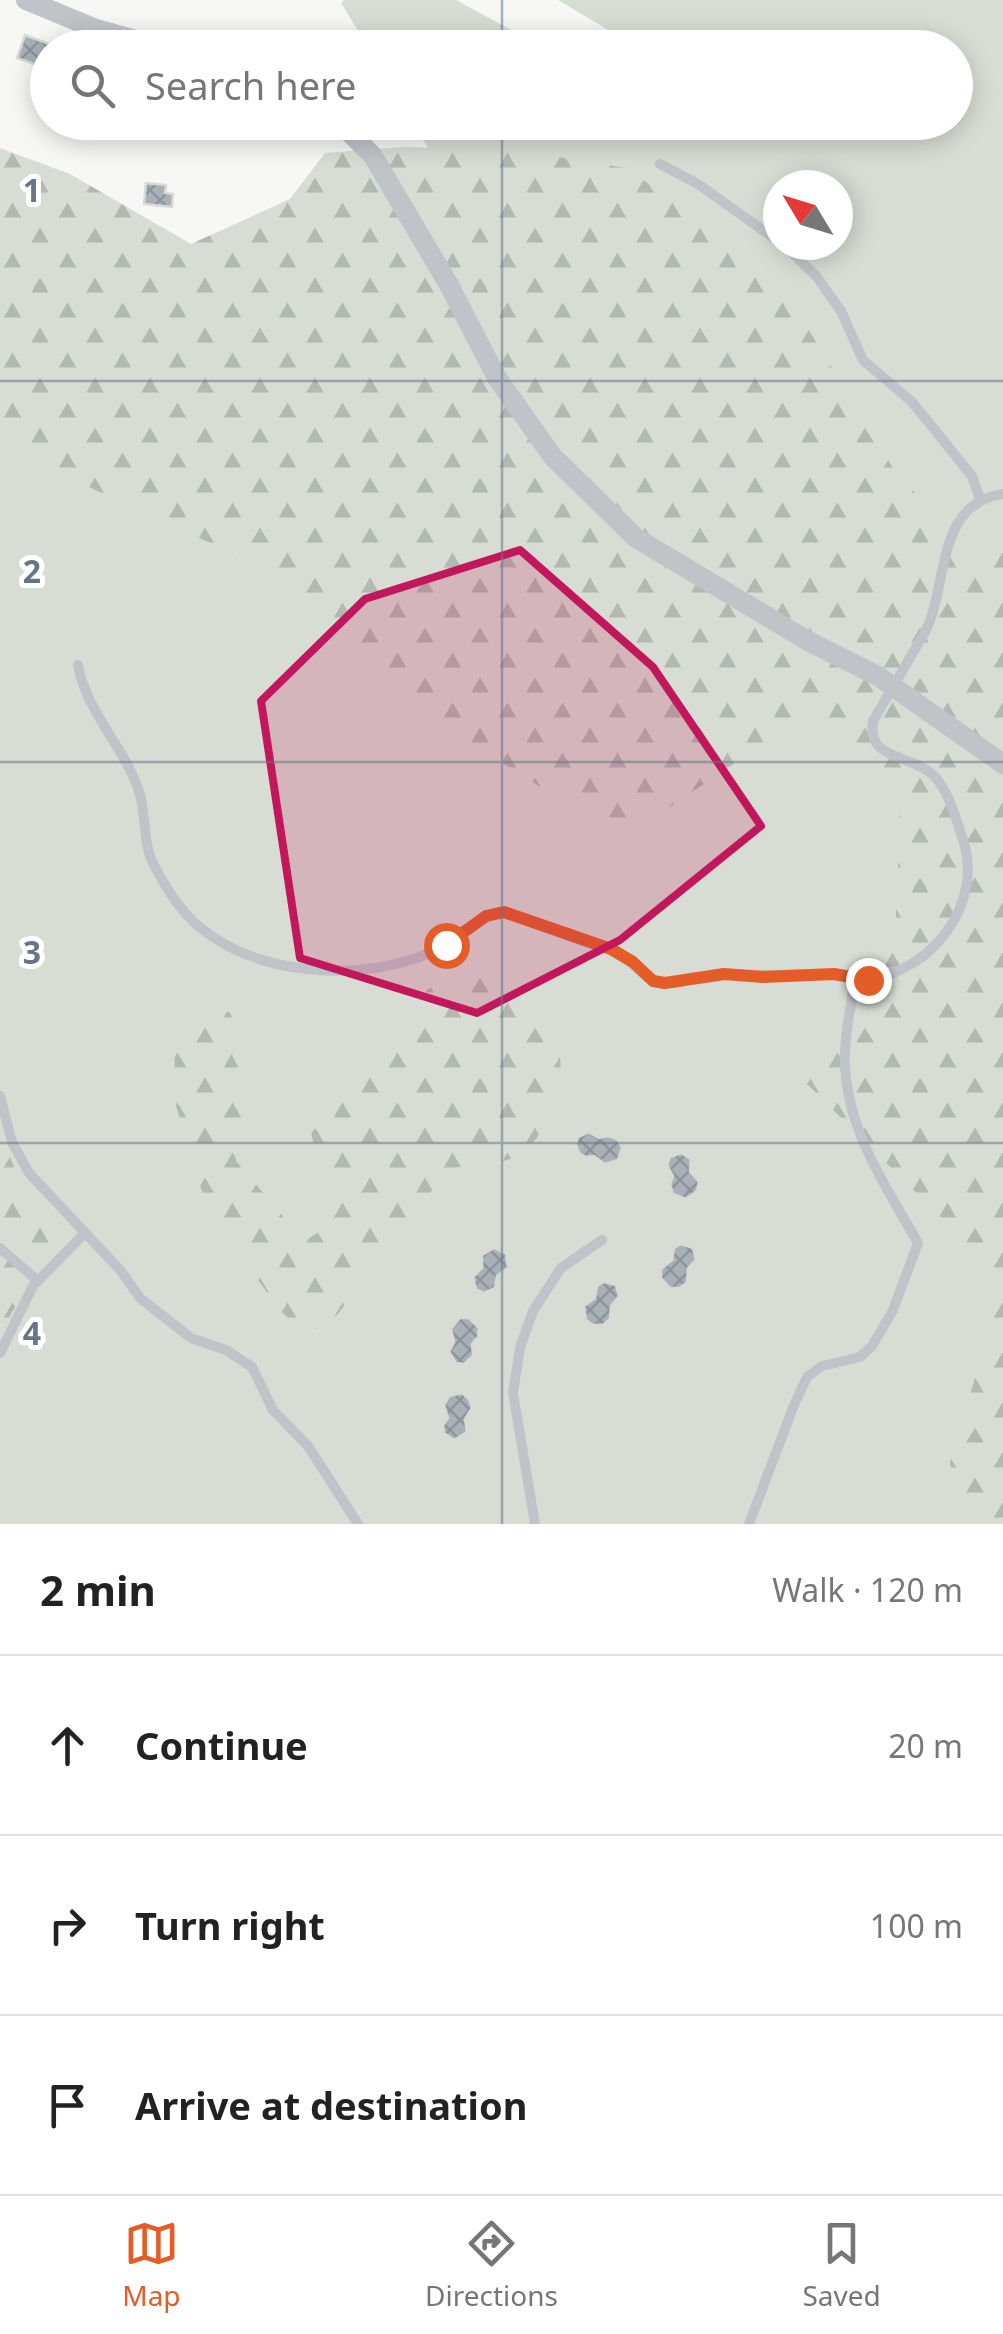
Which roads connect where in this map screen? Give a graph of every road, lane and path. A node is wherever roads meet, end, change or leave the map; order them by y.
1 (26, 0) edge
2 (100, 30) edge
3 (357, 140) edge
4 (660, 164) dead end
5 (763, 230) edge
6 (799, 260) edge
7 (1003, 494) edge
8 (980, 499) junction
9 (78, 665) dead end
10 (1003, 764) edge
11 (854, 980) junction
12 (0, 1096) edge
13 (84, 1234) junction
14 (602, 1240) dead end
15 (0, 1248) edge
16 (38, 1281) junction
17 (0, 1353) edge
18 (358, 1524) edge
19 (535, 1524) edge
20 (749, 1524) edge

1 - 2 street
3 - 10 street
4 - 5 lane
6 - 8 lane
7 - 8 lane
8 - 11 lane, bridge
9 - 11 lane
11 - 20 lane
12 - 13 lane
13 - 16 lane
13 - 18 lane
14 - 19 lane
15 - 16 lane
16 - 17 lane

